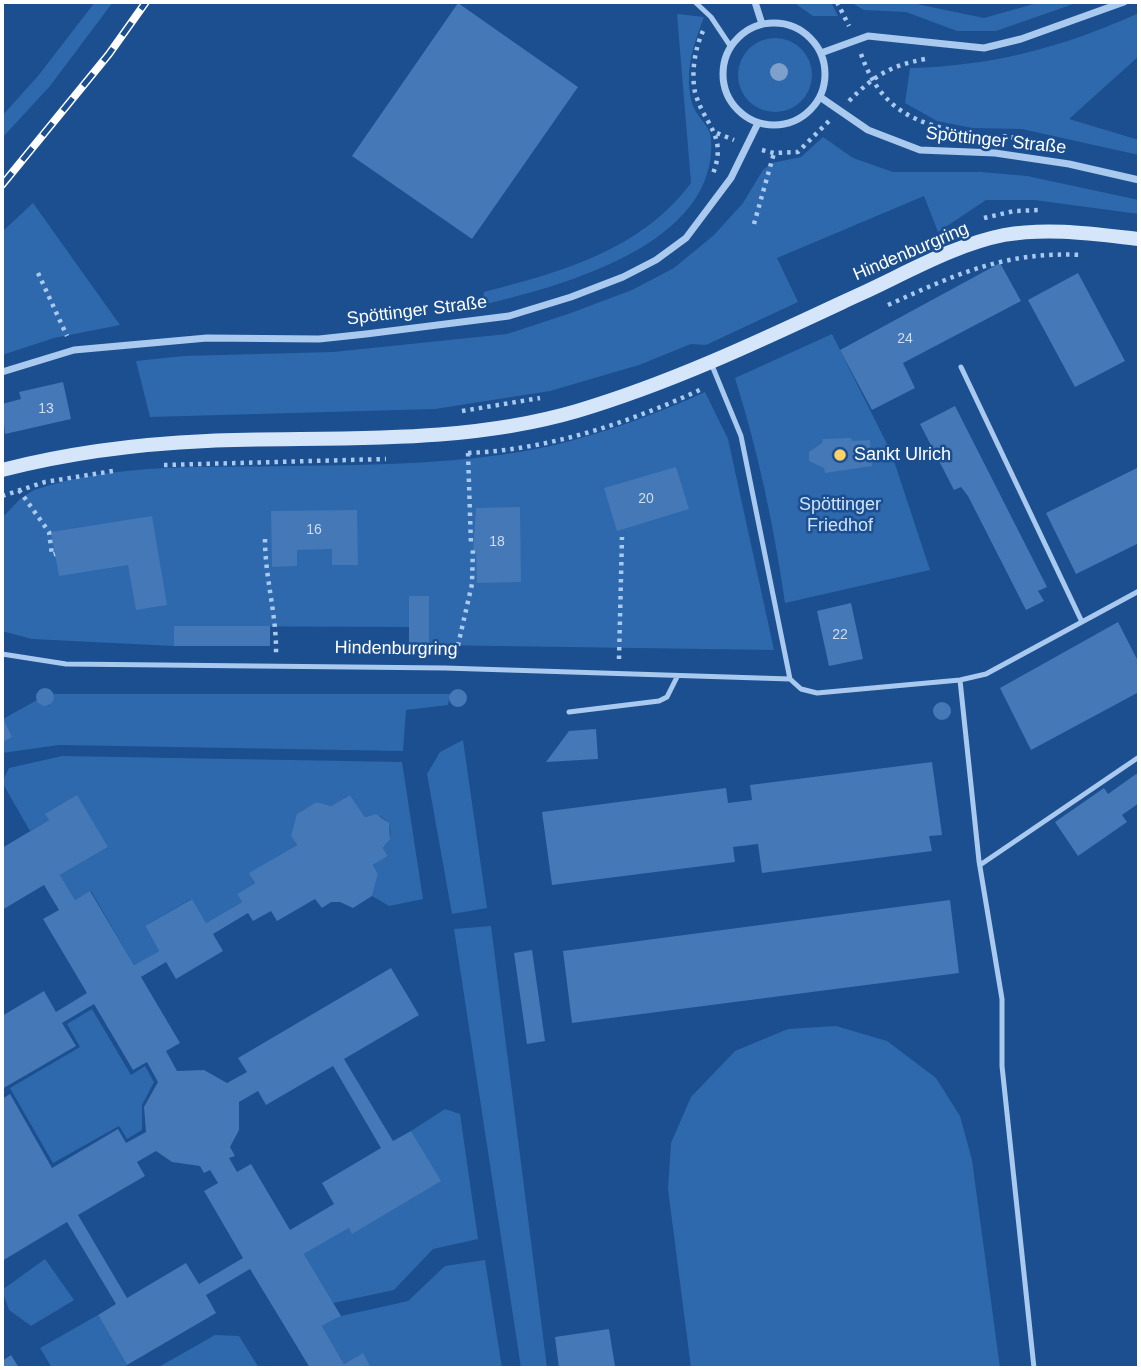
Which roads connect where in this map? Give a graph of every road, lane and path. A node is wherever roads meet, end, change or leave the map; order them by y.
1 (695, 2) edge
2 (755, 2) edge
3 (837, 2) edge
4 (1124, 2) edge
5 (711, 17) junction
6 (762, 24) junction
7 (855, 38) junction
8 (731, 47) junction
9 (821, 52) junction
10 (820, 97) junction
11 (758, 123) junction
12 (984, 135) dead end
13 (996, 136) dead end
14 (1045, 142) dead end
15 (774, 153) dead end
16 (1139, 180) edge
17 (707, 186) dead end
18 (1048, 211) dead end
19 (980, 219) dead end
20 (754, 224) dead end
21 (1139, 239) edge
22 (38, 273) dead end
23 (74, 350) junction
24 (711, 363) junction
25 (961, 367) dead end
26 (2, 372) edge
27 (553, 396) dead end
28 (449, 413) dead end
29 (468, 453) dead end
30 (2, 470) edge
31 (19, 490) dead end
32 (622, 537) dead end
33 (265, 539) dead end
34 (55, 554) dead end
35 (1138, 593) edge
36 (1082, 622) junction
37 (2, 654) edge
38 (276, 666) junction
39 (453, 669) junction
40 (619, 674) junction
41 (677, 677) junction
42 (790, 679) junction
43 (960, 680) junction
44 (569, 712) dead end
45 (1139, 757) edge
46 (980, 865) junction
47 (1034, 1368) edge

1 - 5 lane
2 - 6 street
3 - 7 path
4 - 7 street
5 - 8 lane
5 - 17 path
6 - 8 street
6 - 9 street
7 - 9 street
7 - 12 path
8 - 11 street
9 - 10 street
10 - 11 street
10 - 16 street, Spöttinger Straße
11 - 23 street, Spöttinger Straße
13 - 14 path
15 - 20 path
18 - 19 path
21 - 24 main road, Hindenburgring
22 - 23 path
23 - 26 street, Spöttinger Straße
24 - 30 main road, Hindenburgring
24 - 42 lane
25 - 36 lane
27 - 28 path
29 - 39 path
31 - 34 path
32 - 40 path
33 - 38 path
35 - 36 lane, Hindenburgring
36 - 43 lane, Hindenburgring
37 - 38 lane, Hindenburgring
38 - 39 lane, Hindenburgring
39 - 40 lane, Hindenburgring
40 - 41 lane, Hindenburgring
41 - 42 lane, Hindenburgring
41 - 44 lane
42 - 43 lane, Hindenburgring
43 - 46 lane
45 - 46 lane
46 - 47 lane

